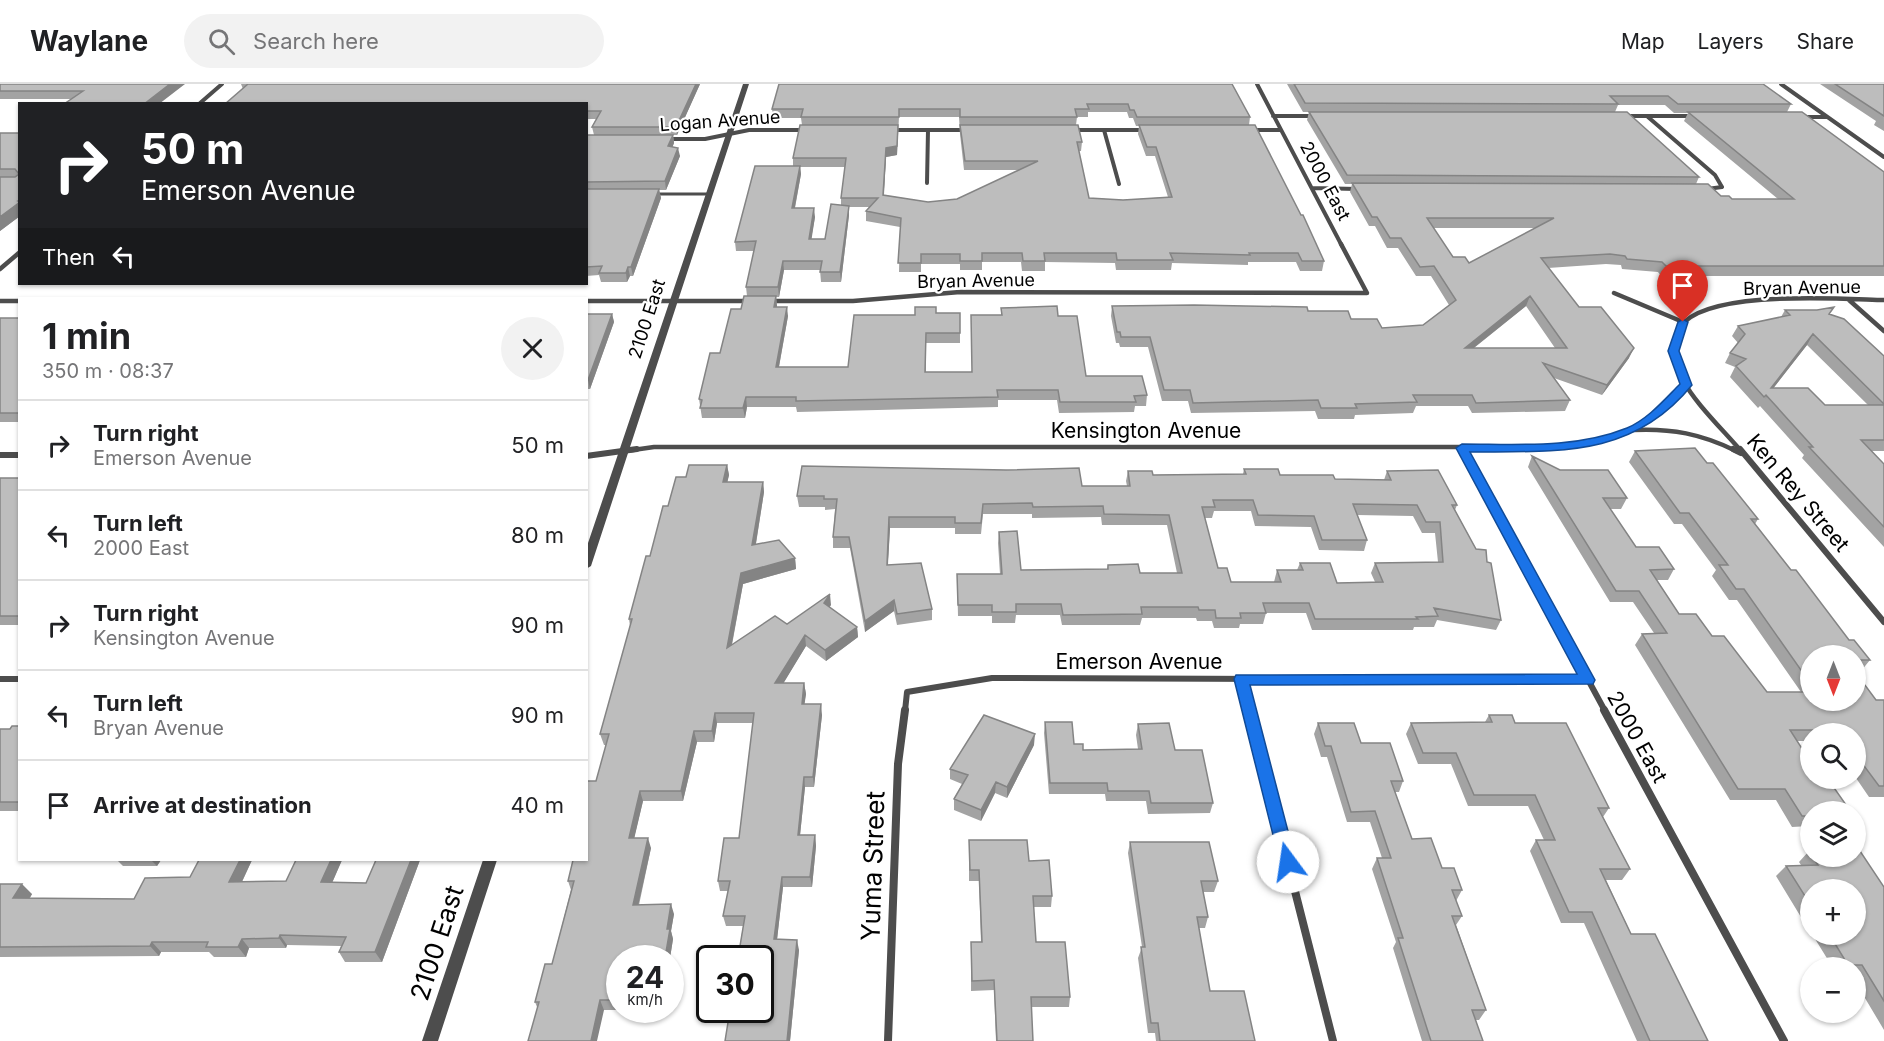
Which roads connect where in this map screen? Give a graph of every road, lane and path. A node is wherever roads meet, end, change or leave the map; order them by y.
1 (222, 84) edge
2 (746, 84) edge
3 (1257, 84) edge
4 (1781, 84) edge
5 (201, 102) edge
6 (1273, 116) junction
7 (1325, 116) edge
8 (1624, 116) edge
9 (1647, 116) junction
10 (1693, 116) edge
11 (1796, 117) edge
12 (1827, 117) junction
13 (808, 130) edge
14 (880, 130) edge
15 (928, 130) junction
16 (975, 130) edge
17 (1069, 130) edge
18 (1104, 130) junction
19 (1151, 130) edge
20 (1244, 130) edge
21 (1281, 130) junction
22 (728, 134) junction
23 (658, 139) edge
24 (1884, 157) edge
25 (927, 183) dead end
26 (1119, 184) dead end
27 (1312, 188) junction
28 (1365, 189) edge
29 (1704, 189) edge
30 (653, 194) edge
31 (709, 194) junction
32 (18, 254) edge
33 (0, 268) edge
34 (1367, 293) joint
35 (1614, 293) dead end
36 (1849, 300) junction
37 (1884, 300) edge
38 (0, 301) edge
39 (18, 301) edge
40 (588, 301) edge
41 (674, 301) junction
42 (1683, 322) junction
43 (1884, 331) edge
44 (1686, 385) junction
45 (1632, 430) junction
46 (1462, 448) junction
47 (624, 451) junction
48 (1744, 454) junction
49 (0, 455) edge
50 (18, 455) edge
51 (588, 456) edge
52 (588, 560) edge
53 (1884, 622) edge
54 (0, 679) edge
55 (1241, 679) junction
56 (18, 680) edge
57 (1588, 680) junction
58 (907, 692) joint
59 (490, 861) edge
60 (430, 1041) edge
61 (888, 1041) edge
62 (1333, 1041) edge
63 (1784, 1041) edge

1 - 5 street
2 - 22 street, 2100 East
3 - 6 street, 2000 East
4 - 12 street
6 - 7 street
6 - 21 street, 2000 East
8 - 9 street
9 - 10 street
9 - 29 street
11 - 12 street
12 - 24 street
13 - 22 street, Logan Avenue
14 - 15 street
15 - 16 street
15 - 25 street
17 - 18 street
18 - 19 street
18 - 26 street
20 - 21 street
21 - 27 street, 2000 East
22 - 23 street, Logan Avenue
22 - 31 street, 2100 East
27 - 28 street
27 - 34 street, 2000 East
30 - 31 lane
31 - 41 street, 2100 East
32 - 33 street
34 - 41 street, Bryan Avenue
35 - 42 street
36 - 37 street, Bryan Avenue
36 - 42 street, Bryan Avenue
36 - 43 street
38 - 39 street
40 - 41 street, Bryan Avenue
41 - 47 street, 2100 East
42 - 44 street
44 - 45 street, Kensington Avenue
44 - 48 street, Ken Rey Street
45 - 46 street, Kensington Avenue
45 - 48 street
46 - 47 street, Kensington Avenue
46 - 57 street, 2000 East
47 - 51 street, Kensington Avenue
47 - 52 street, 2100 East
48 - 53 street, Ken Rey Street
49 - 50 street
54 - 56 street
55 - 57 street, Emerson Avenue
55 - 58 street, Emerson Avenue
55 - 62 street
57 - 63 street, 2000 East
58 - 61 street, Yuma Street
59 - 60 street, 2100 East

